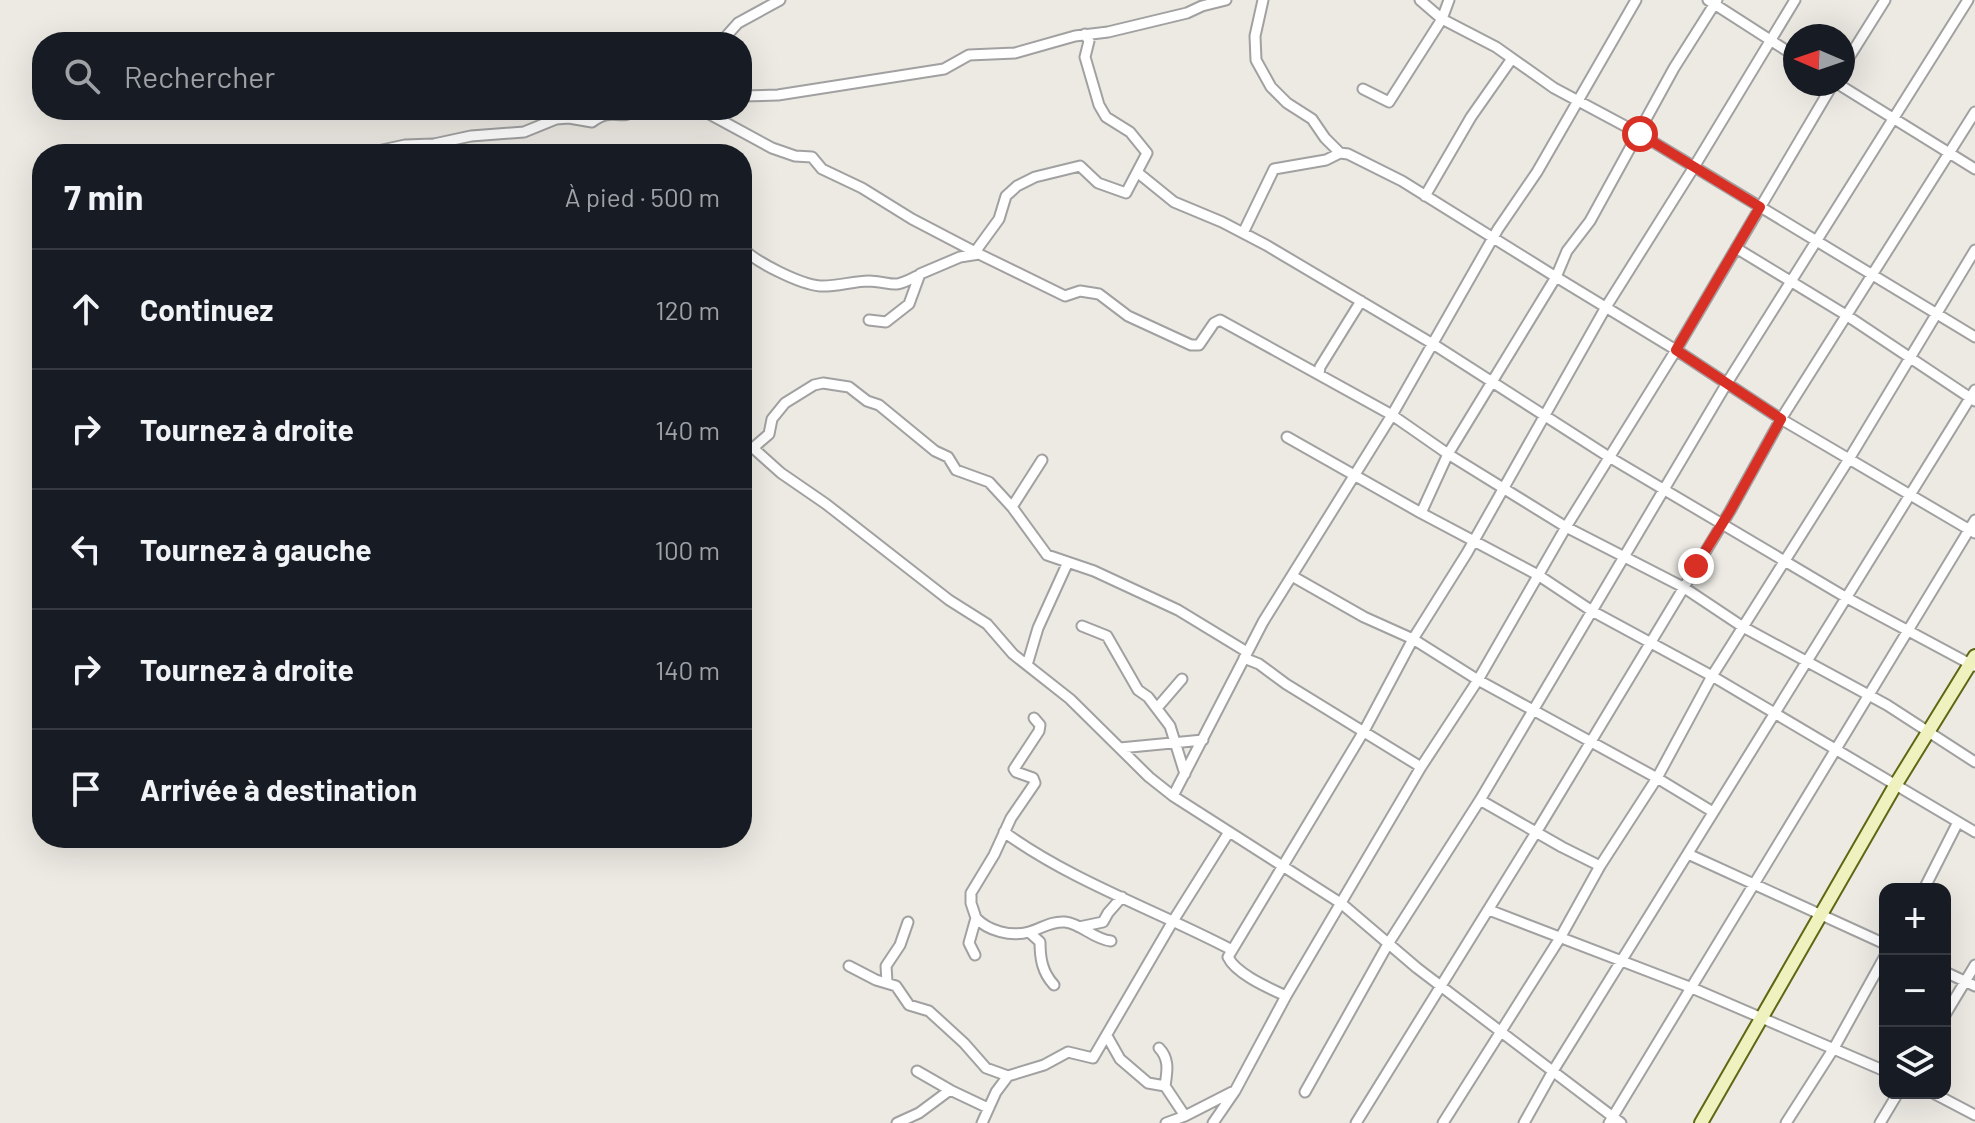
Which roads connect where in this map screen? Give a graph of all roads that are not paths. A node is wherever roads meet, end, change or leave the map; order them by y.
1 (780, 0) edge
2 (1226, 0) edge
3 (1263, 0) edge
4 (1420, 0) edge
5 (1449, 0) edge
6 (1636, 0) edge
7 (1795, 0) edge
8 (1885, 0) edge
9 (1968, 0) edge
10 (1713, 1) edge
11 (1442, 19) junction
12 (730, 32) edge
13 (1085, 34) junction
14 (1771, 41) junction
15 (1783, 48) edge
16 (1855, 48) edge
17 (1511, 60) junction
18 (1363, 89) dead end
19 (752, 96) edge
20 (1828, 96) edge
21 (1855, 96) edge
22 (1578, 99) junction
23 (1975, 112) edge
24 (1893, 118) junction
25 (554, 120) edge
26 (720, 120) edge
27 (1640, 134) junction
28 (434, 144) edge
29 (1340, 153) junction
30 (1949, 153) junction
31 (1694, 167) junction
32 (1975, 169) edge
33 (1137, 172) junction
34 (1425, 196) junction
35 (1760, 207) junction
36 (1243, 233) junction
37 (1495, 237) junction
38 (1818, 242) junction
39 (1736, 248) junction
40 (1975, 250) edge
41 (977, 253) junction
42 (752, 258) edge
43 (920, 274) junction
44 (1872, 274) junction
45 (1556, 277) junction
46 (1792, 283) junction
47 (1361, 301) junction
48 (1606, 307) junction
49 (1937, 314) junction
50 (1846, 315) junction
51 (869, 320) dead end
52 (1975, 337) edge
53 (1433, 344) junction
54 (1676, 350) junction
55 (1910, 359) junction
56 (1319, 374) junction
57 (1492, 382) junction
58 (1727, 383) junction
59 (1973, 397) edge
60 (1392, 415) junction
61 (1547, 416) junction
62 (1781, 419) junction
63 (1287, 437) dead end
64 (752, 443) edge
65 (752, 450) edge
66 (1448, 454) junction
67 (1609, 457) junction
68 (1849, 459) junction
69 (1042, 460) dead end
70 (1352, 475) junction
71 (1504, 488) junction
72 (1666, 490) junction
73 (1909, 495) junction
74 (1012, 507) junction
75 (1421, 513) junction
76 (1975, 520) edge
77 (1722, 523) junction
78 (1566, 527) junction
79 (1972, 532) edge
80 (1474, 540) junction
81 (1626, 557) junction
82 (1785, 561) junction
83 (1068, 562) junction
84 (1538, 575) junction
85 (1292, 576) junction
86 (1683, 587) junction
87 (1847, 598) junction
88 (1592, 611) junction
89 (1082, 626) dead end
90 (1743, 627) junction
91 (1907, 631) junction
92 (1413, 639) junction
93 (1649, 642) junction
94 (1246, 655) junction
95 (1807, 662) junction
96 (1974, 662) edge
97 (1027, 665) junction
98 (1712, 676) junction
99 (1182, 679) dead end
100 (1478, 680) junction
101 (1868, 695) junction
102 (1157, 708) junction
103 (1534, 711) junction
104 (1775, 714) junction
105 (1034, 718) dead end
106 (1364, 731) junction
107 (1928, 732) junction
108 (1203, 740) junction
109 (1589, 742) junction
110 (1176, 744) junction
111 (1120, 748) junction
112 (1838, 750) junction
113 (1975, 762) edge
114 (1421, 767) junction
115 (1185, 774) junction
116 (1657, 778) junction
117 (1896, 784) junction
118 (1173, 796) junction
119 (1480, 800) junction
120 (1713, 812) junction
121 (1958, 822) junction
122 (1004, 832) junction
123 (1229, 832) junction
124 (1975, 832) edge
125 (1536, 833) junction
126 (1688, 854) junction
127 (1283, 866) junction
128 (1600, 866) junction
129 (1927, 883) edge
130 (1755, 885) junction
131 (1122, 897) junction
132 (1342, 904) junction
133 (1489, 910) junction
134 (1823, 915) junction
135 (976, 918) junction
136 (1173, 921) junction
137 (908, 922) dead end
138 (1079, 927) junction
139 (1029, 932) junction
140 (1560, 938) junction
141 (1111, 941) dead end
142 (1879, 941) edge
143 (1388, 944) junction
144 (1232, 950) junction
145 (975, 955) dead end
146 (1622, 963) junction
147 (1975, 965) edge
148 (849, 966) dead end
149 (1879, 967) edge
150 (1301, 972) junction
151 (1951, 975) edge
152 (887, 982) junction
153 (1970, 984) edge
154 (1054, 985) dead end
155 (1442, 986) junction
156 (1269, 988) junction
157 (1692, 988) junction
158 (1286, 996) junction
159 (1951, 1008) edge
160 (1762, 1017) junction
161 (1501, 1031) junction
162 (1107, 1036) junction
163 (1159, 1048) dead end
164 (1834, 1048) junction
165 (1879, 1068) edge
166 (917, 1071) dead end
167 (1553, 1071) junction
168 (1008, 1076) junction
169 (1165, 1086) junction
170 (950, 1090) junction
171 (1235, 1091) junction
172 (1305, 1092) dead end
173 (1894, 1099) edge
174 (1942, 1099) edge
175 (988, 1108) junction
176 (1185, 1116) junction
177 (1974, 1119) edge
178 (1447, 1121) edge
179 (1614, 1121) edge
180 (897, 1123) edge
181 (982, 1123) edge
182 (1166, 1123) edge
183 (1213, 1123) edge
184 (1356, 1123) edge
185 (1524, 1123) edge
186 (1701, 1123) edge
187 (1786, 1123) edge
188 (1880, 1123) edge

1 - 12 street
2 - 13 street
3 - 29 street
4 - 11 street
5 - 11 street
6 - 22 street
7 - 14 street
8 - 16 street
9 - 24 street
10 - 14 street
10 - 27 street
11 - 17 street
11 - 18 street
13 - 19 street
13 - 33 street
14 - 15 street
14 - 31 street
17 - 22 street
17 - 34 street
20 - 35 street
21 - 24 street
22 - 27 street
22 - 37 street
23 - 30 street
24 - 30 street
24 - 38 street
25 - 28 street
26 - 41 street
27 - 31 street
27 - 45 street
29 - 34 street
29 - 36 street
30 - 32 street
30 - 44 street
31 - 35 street
31 - 48 street
33 - 36 street
33 - 41 street
34 - 37 street
35 - 38 street
35 - 39 street
36 - 47 street
37 - 45 street
37 - 53 street
38 - 44 street
38 - 46 street
39 - 46 street
39 - 54 street
40 - 49 street
41 - 43 street
41 - 56 street
42 - 43 street
43 - 51 street
44 - 49 street
44 - 50 street
45 - 48 street
45 - 57 street
46 - 50 street
46 - 58 street
47 - 53 street
47 - 56 street
48 - 54 street
48 - 61 street
49 - 52 street
49 - 55 street
50 - 55 street
50 - 62 street
53 - 57 street
53 - 60 street
54 - 58 street
54 - 67 street
55 - 59 street
55 - 68 street
56 - 60 street
57 - 61 street
57 - 66 street
58 - 62 street
58 - 72 street
59 - 73 street
60 - 66 street
60 - 70 street
61 - 67 street
61 - 71 street
62 - 68 street
62 - 77 street
63 - 70 street
64 - 74 street
65 - 97 street
66 - 71 street
66 - 75 street
67 - 72 street
67 - 78 street
68 - 73 street
68 - 82 street
69 - 74 street
70 - 75 street
70 - 85 street
71 - 78 street
71 - 80 street
72 - 77 street
72 - 81 street
73 - 79 street
73 - 87 street
74 - 83 street
75 - 80 street
76 - 79 street
77 - 82 street
77 - 86 street
78 - 81 street
78 - 84 street
79 - 91 street
80 - 84 street
80 - 92 street
81 - 86 street
81 - 88 street
82 - 87 street
82 - 90 street
83 - 94 street
83 - 97 street
84 - 88 street
84 - 100 street
85 - 92 street
85 - 94 street
86 - 90 street
86 - 93 street
87 - 91 street
87 - 95 street
88 - 93 street
88 - 103 street
89 - 102 street
90 - 95 street
90 - 98 street
91 - 96 street
91 - 101 street
92 - 100 street
92 - 106 street
93 - 98 street
93 - 109 street
94 - 106 street
94 - 108 street
95 - 101 street
95 - 104 street
96 - 107 street
97 - 111 street
98 - 104 street
98 - 116 street
99 - 102 street
100 - 103 street
100 - 114 street
101 - 107 street
101 - 112 street
102 - 110 street
103 - 109 street
103 - 119 street
104 - 112 street
104 - 120 street
105 - 122 street
106 - 114 street
106 - 127 street
107 - 113 street
107 - 117 street
108 - 110 street
108 - 115 street
109 - 116 street
109 - 125 street
110 - 111 street
110 - 115 street
111 - 118 street
112 - 117 street
112 - 130 street
114 - 132 street
115 - 118 street
116 - 120 street
116 - 128 street
117 - 121 street
117 - 134 street
118 - 123 street
119 - 125 street
119 - 143 street
120 - 126 street
121 - 124 street
121 - 129 street
122 - 131 street
122 - 135 street
123 - 127 street
123 - 136 street
125 - 128 street
125 - 133 street
126 - 130 street
126 - 146 street
127 - 132 street
127 - 144 street
128 - 140 street
130 - 134 street
130 - 157 street
131 - 136 street
131 - 138 street
132 - 143 street
132 - 150 street
133 - 140 street
133 - 155 street
134 - 142 street
134 - 160 street
135 - 139 street
135 - 145 street
136 - 144 street
136 - 162 street
137 - 152 street
138 - 139 street
138 - 141 street
139 - 154 street
140 - 146 street
140 - 161 street
143 - 155 street
143 - 172 street
144 - 156 street
146 - 157 street
146 - 167 street
147 - 153 street
148 - 152 street
149 - 164 street
150 - 156 street
150 - 158 street
151 - 153 street
152 - 168 street
153 - 159 street
155 - 161 street
155 - 184 street
156 - 158 street
157 - 160 street
157 - 179 street
158 - 171 street
160 - 164 street
160 - 186 street
161 - 167 street
161 - 178 street
162 - 168 street
162 - 169 street
163 - 169 street
164 - 165 street
164 - 187 street
166 - 170 street
167 - 179 street
167 - 185 street
168 - 175 street
169 - 176 street
170 - 175 street
170 - 180 street
171 - 176 street
171 - 183 street
173 - 188 street
174 - 177 street
175 - 181 street
176 - 182 street

